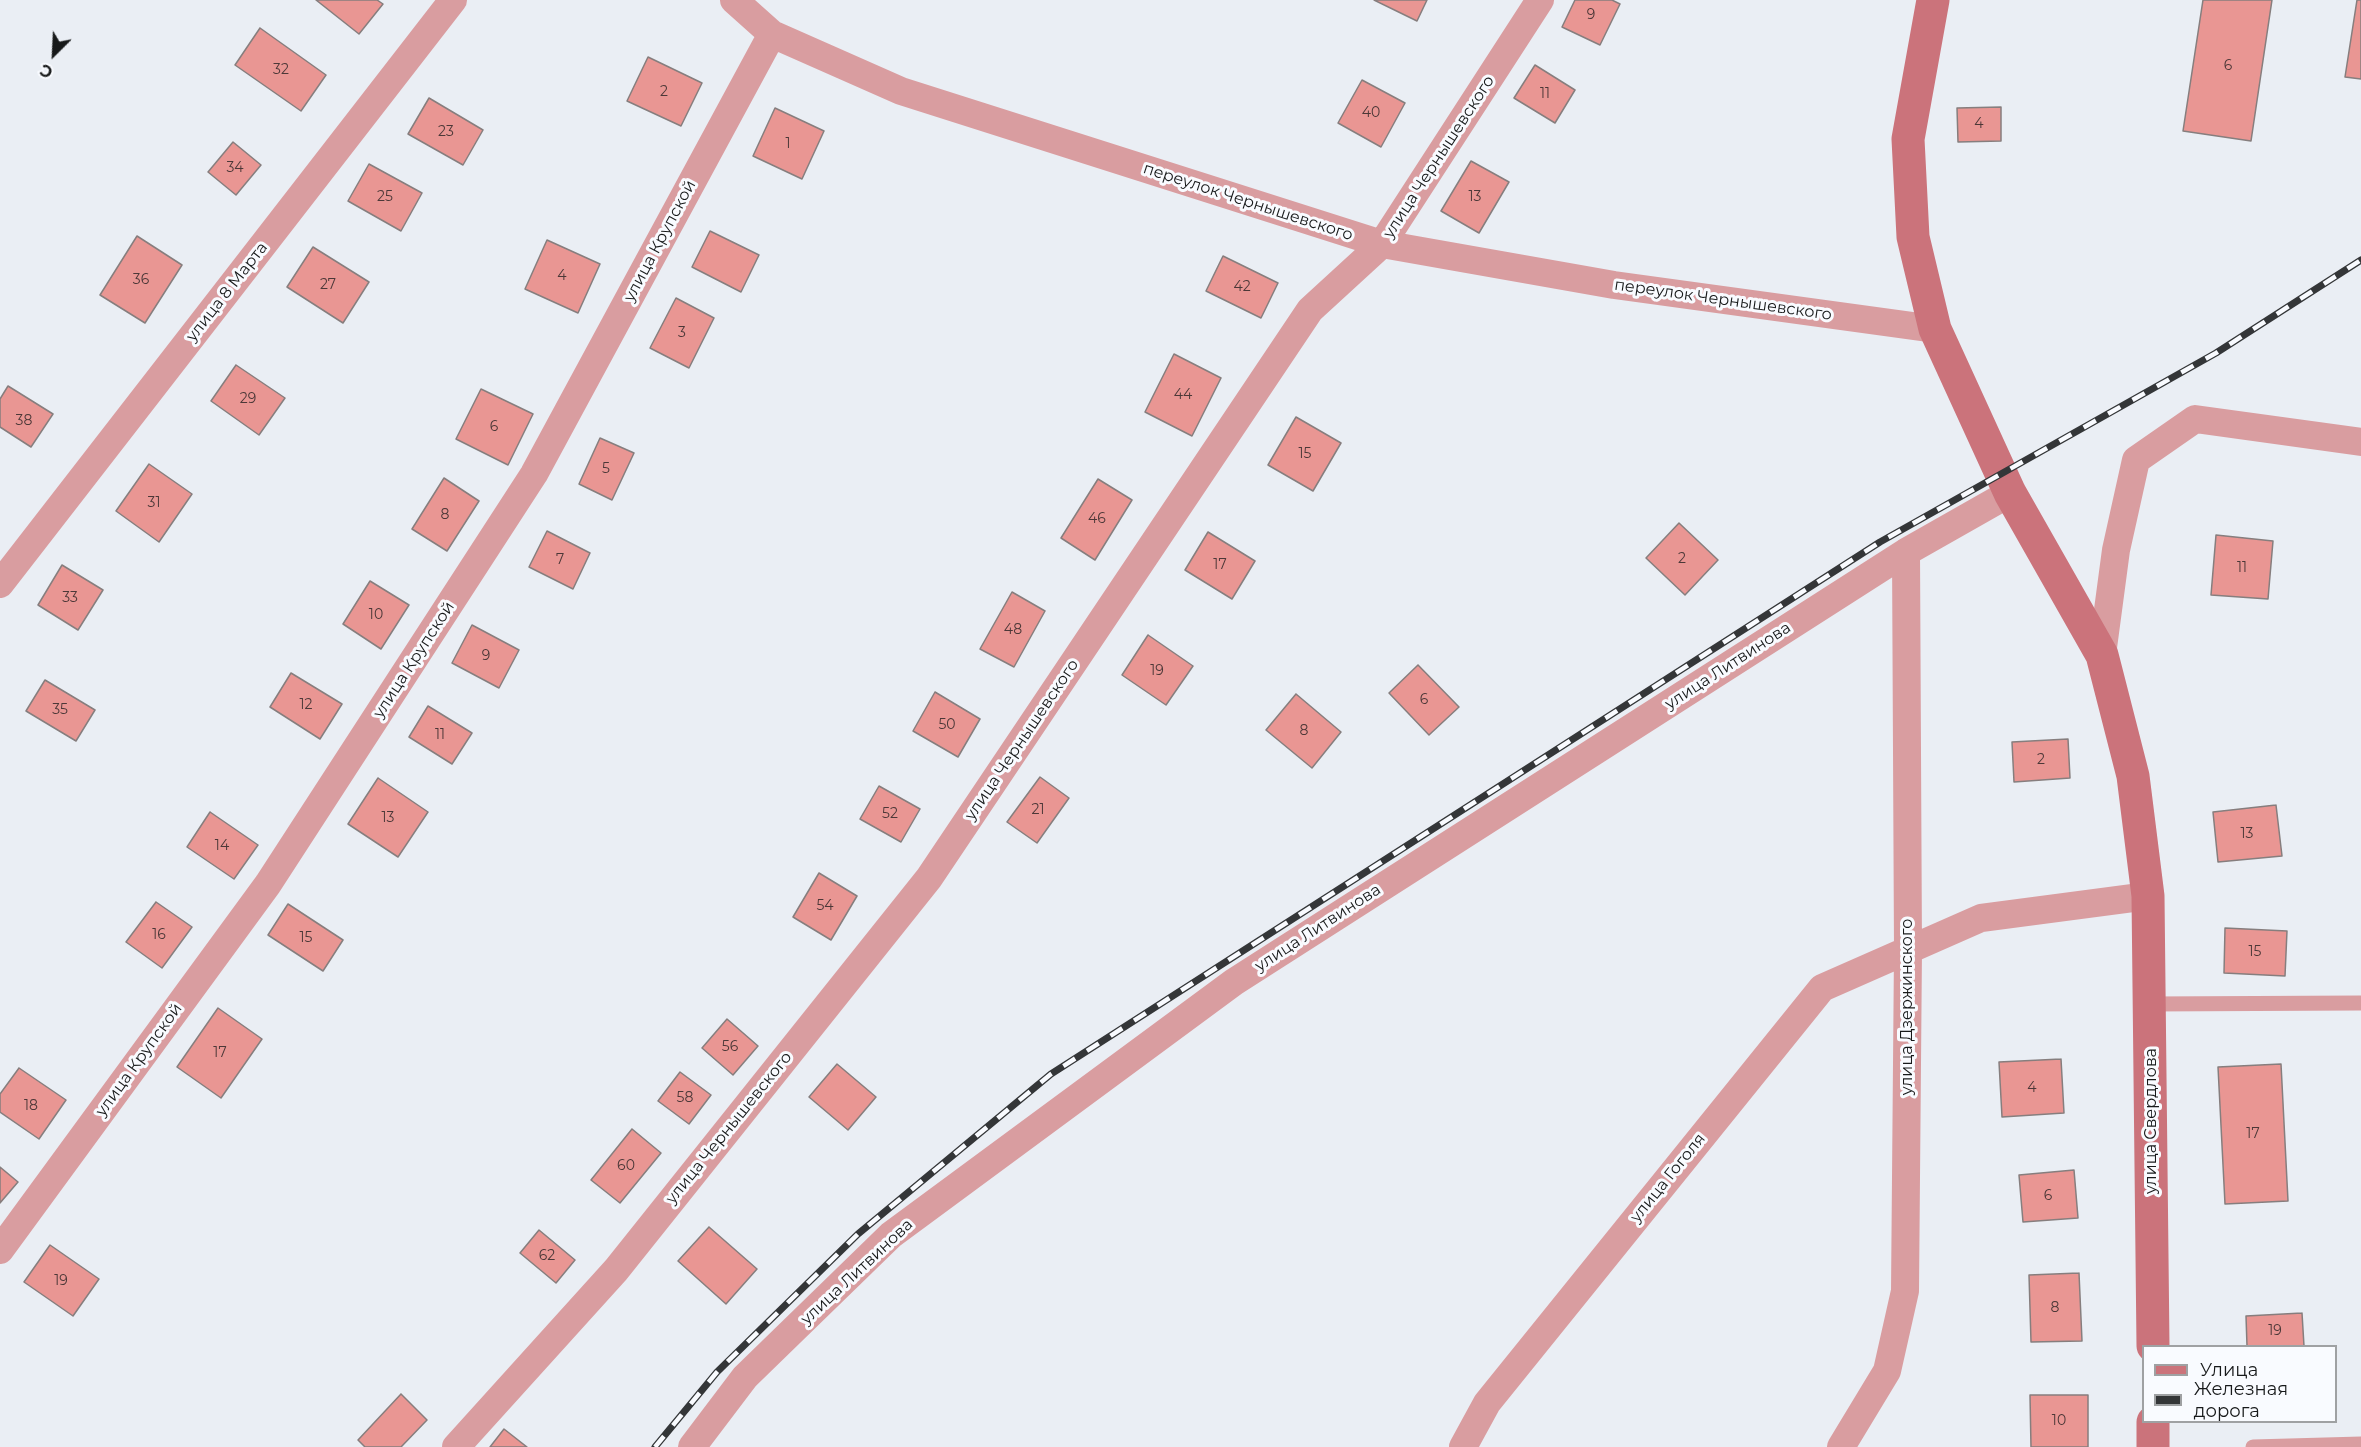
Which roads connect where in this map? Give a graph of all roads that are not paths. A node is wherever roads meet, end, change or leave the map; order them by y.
1 (453, 0) edge
2 (734, 0) edge
3 (1540, 0) edge
4 (1933, 0) edge
5 (772, 34) junction
6 (1382, 244) junction
7 (1935, 329) junction
8 (2361, 441) edge
9 (2010, 493) junction
10 (1906, 552) junction
11 (0, 584) edge
12 (2102, 655) junction
13 (2148, 896) junction
14 (1908, 950) junction
15 (2361, 1003) edge
16 (2150, 1004) junction
17 (0, 1250) edge
18 (2153, 1345) edge
19 (2153, 1423) edge
20 (2361, 1444) edge
21 (456, 1447) edge
22 (692, 1447) edge
23 (1463, 1447) edge
24 (1841, 1447) edge
25 (2153, 1447) edge
26 (2253, 1447) edge

1 - 11 street, улица 8 Марта
2 - 5 street, переулок Чернышевского
3 - 6 street, улица Чернышевского
4 - 7 street, улица Свердлова
5 - 6 street, переулок Чернышевского
5 - 17 street, улица Крупской
6 - 7 street, переулок Чернышевского
6 - 21 street, улица Чернышевского
7 - 9 street, улица Свердлова
8 - 12 street
9 - 10 street, улица Литвинова
9 - 12 street, улица Свердлова
10 - 14 street, улица Дзержинского
10 - 22 street, улица Литвинова
12 - 13 street, улица Свердлова
13 - 14 street, улица Гоголя
13 - 16 street, улица Свердлова
14 - 23 street, улица Гоголя
14 - 24 street, улица Дзержинского
15 - 16 lane
16 - 18 street, улица Свердлова
19 - 25 street
20 - 26 lane

